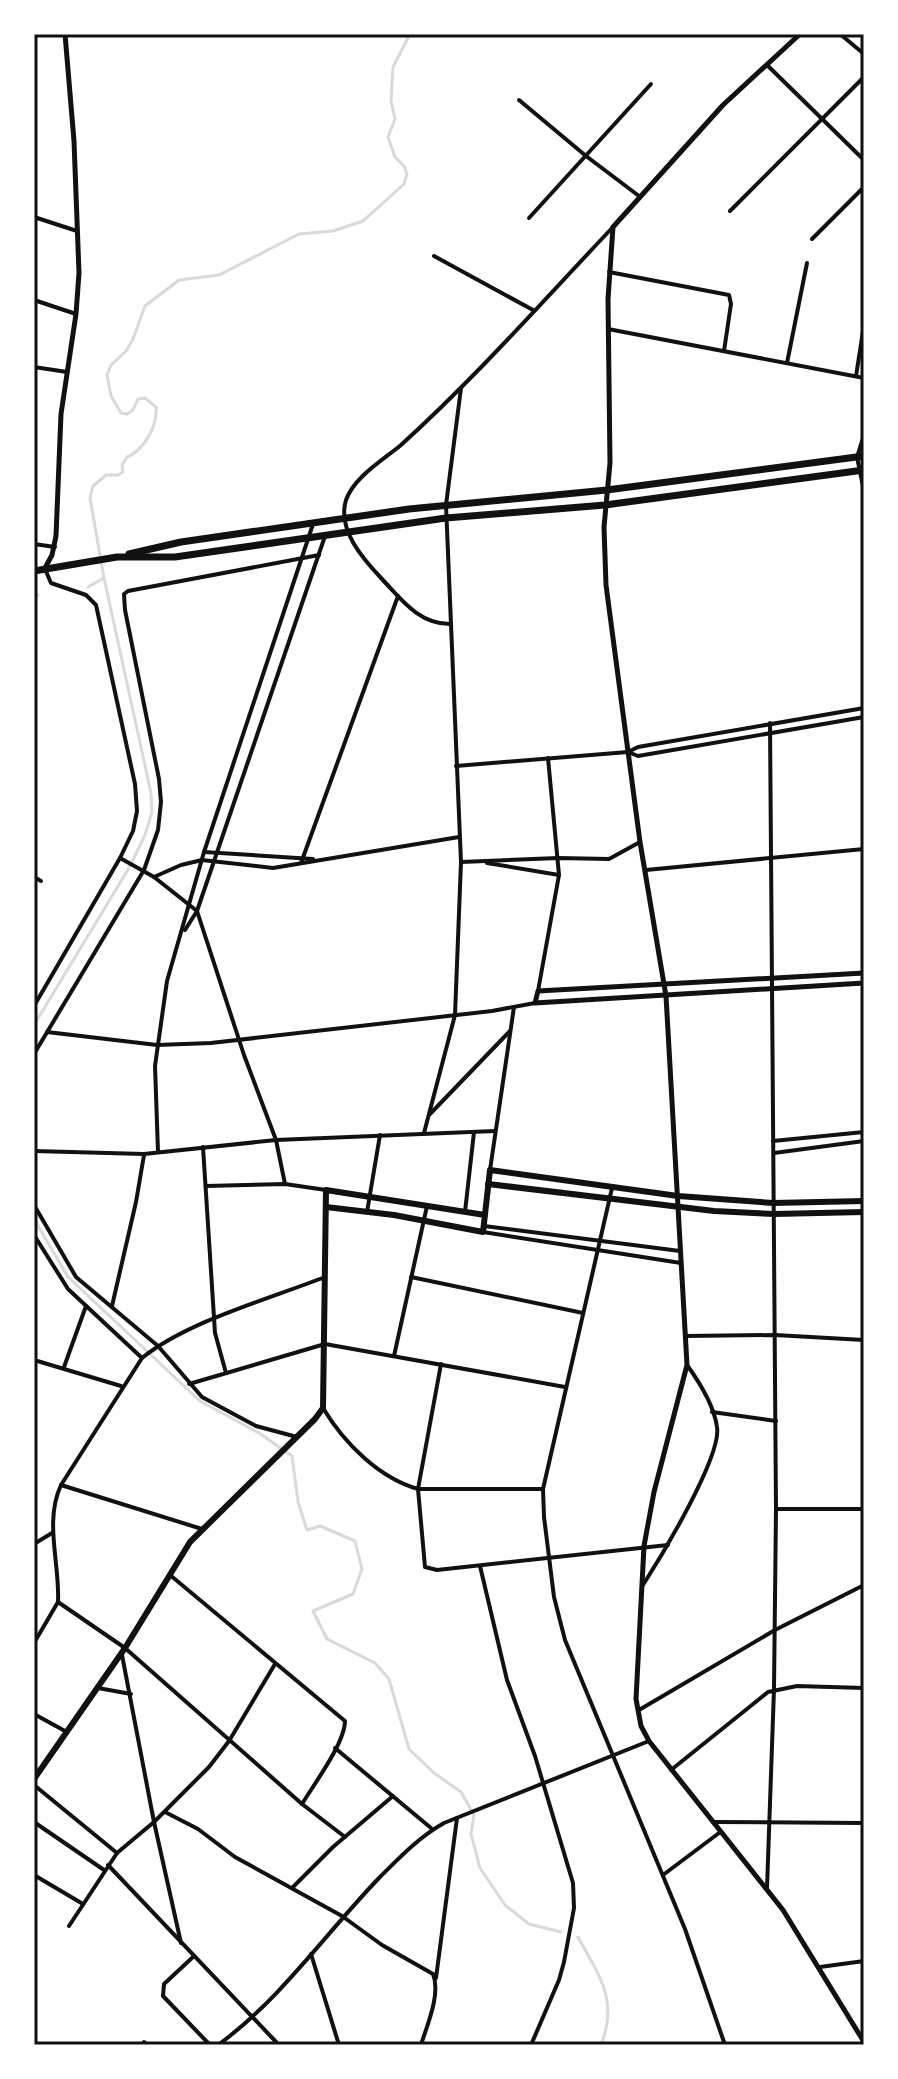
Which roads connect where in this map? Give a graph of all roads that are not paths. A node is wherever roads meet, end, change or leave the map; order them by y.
1 (65, 34) edge
2 (800, 34) edge
3 (840, 34) edge
4 (864, 54) edge
5 (765, 64) junction
6 (864, 77) edge
7 (651, 84) dead end
8 (519, 100) dead end
9 (821, 118) junction
10 (586, 156) junction
11 (864, 160) edge
12 (864, 187) edge
13 (639, 196) junction
14 (730, 211) dead end
15 (34, 217) edge
16 (529, 218) dead end
17 (613, 227) junction
18 (78, 231) junction
19 (812, 239) dead end
20 (434, 256) dead end
21 (807, 263) dead end
22 (609, 272) junction
23 (34, 300) edge
24 (534, 310) junction
25 (76, 314) junction
26 (864, 325) edge
27 (608, 329) junction
28 (724, 351) junction
29 (787, 363) junction
30 (34, 367) edge
31 (68, 372) junction
32 (856, 376) junction
33 (864, 378) edge
34 (461, 388) junction
35 (864, 435) edge
36 (862, 445) edge
37 (861, 457) edge
38 (862, 470) edge
39 (607, 490) junction
40 (864, 491) edge
41 (446, 505) junction
42 (605, 505) junction
43 (345, 518) junction
44 (446, 518) junction
45 (313, 524) junction
46 (347, 531) junction
47 (326, 535) junction
48 (311, 538) junction
49 (34, 544) edge
50 (55, 547) junction
51 (319, 555) junction
52 (304, 557) junction
53 (114, 558) junction
54 (45, 569) junction
55 (34, 571) edge
56 (398, 596) junction
57 (450, 624) junction
58 (257, 696) junction
59 (269, 699) junction
60 (864, 708) edge
61 (864, 717) edge
62 (770, 723) junction
63 (770, 735) junction
64 (628, 752) junction
65 (548, 758) junction
66 (456, 766) junction
67 (459, 837) junction
68 (640, 842) junction
69 (864, 849) edge
70 (204, 852) junction
71 (216, 854) junction
72 (303, 857) junction
73 (772, 857) junction
74 (122, 858) junction
75 (558, 858) junction
76 (202, 860) junction
77 (315, 860) junction
78 (214, 862) junction
79 (461, 862) junction
80 (476, 862) junction
81 (301, 863) junction
82 (142, 869) junction
83 (646, 870) junction
84 (559, 875) junction
85 (34, 877) edge
86 (154, 877) junction
87 (41, 881) dead end
88 (189, 903) junction
89 (197, 911) junction
90 (183, 931) junction
91 (864, 973) edge
92 (772, 978) junction
93 (864, 983) edge
94 (663, 985) junction
95 (538, 991) junction
96 (772, 991) junction
97 (666, 996) junction
98 (535, 1003) junction
99 (34, 1006) edge
100 (514, 1007) junction
101 (455, 1015) junction
102 (511, 1030) junction
103 (47, 1032) junction
104 (240, 1041) junction
105 (157, 1045) junction
106 (34, 1054) edge
107 (429, 1116) junction
108 (495, 1131) junction
109 (474, 1132) junction
110 (864, 1132) edge
111 (424, 1133) junction
112 (380, 1135) junction
113 (276, 1140) junction
114 (773, 1141) junction
115 (864, 1141) edge
116 (203, 1147) junction
117 (34, 1151) edge
118 (158, 1152) junction
119 (774, 1153) junction
120 (144, 1154) junction
121 (490, 1170) junction
122 (285, 1184) junction
123 (488, 1184) junction
124 (206, 1186) junction
125 (612, 1187) junction
126 (326, 1190) junction
127 (678, 1196) junction
128 (369, 1197) junction
129 (611, 1197) junction
130 (864, 1201) edge
131 (773, 1203) junction
132 (34, 1205) edge
133 (427, 1206) junction
134 (326, 1207) junction
135 (679, 1208) junction
136 (367, 1212) junction
137 (465, 1212) junction
138 (864, 1212) edge
139 (774, 1214) junction
140 (485, 1215) junction
141 (423, 1221) junction
142 (483, 1229) junction
143 (34, 1235) edge
144 (601, 1241) junction
145 (599, 1251) junction
146 (680, 1251) junction
147 (681, 1263) junction
148 (325, 1277) junction
149 (411, 1277) junction
150 (86, 1306) junction
151 (112, 1306) junction
152 (583, 1313) junction
153 (214, 1320) junction
154 (775, 1335) junction
155 (685, 1336) junction
156 (864, 1340) edge
157 (325, 1344) junction
158 (156, 1346) junction
159 (144, 1356) junction
160 (394, 1356) junction
161 (34, 1360) edge
162 (441, 1364) junction
163 (687, 1365) junction
164 (64, 1367) junction
165 (226, 1373) junction
166 (189, 1384) junction
167 (121, 1386) junction
168 (565, 1387) junction
169 (323, 1408) junction
170 (712, 1412) junction
171 (776, 1421) junction
172 (294, 1439) junction
173 (61, 1485) junction
174 (418, 1489) junction
175 (543, 1489) junction
176 (776, 1509) junction
177 (864, 1509) edge
178 (202, 1529) junction
179 (52, 1533) junction
180 (34, 1544) edge
181 (668, 1545) junction
182 (644, 1546) junction
183 (549, 1556) junction
184 (480, 1566) junction
185 (169, 1574) junction
186 (864, 1585) edge
187 (641, 1588) junction
188 (58, 1602) junction
189 (775, 1630) junction
190 (34, 1643) edge
191 (123, 1650) junction
192 (275, 1664) junction
193 (98, 1688) junction
194 (864, 1688) edge
195 (774, 1689) junction
196 (131, 1694) junction
197 (637, 1711) junction
198 (34, 1714) edge
199 (65, 1731) junction
200 (229, 1741) junction
201 (649, 1741) junction
202 (335, 1748) junction
203 (612, 1756) junction
204 (670, 1770) junction
205 (34, 1782) edge
206 (543, 1783) junction
207 (393, 1796) junction
208 (302, 1804) junction
209 (165, 1812) junction
210 (457, 1818) junction
211 (34, 1822) edge
212 (154, 1822) junction
213 (711, 1822) junction
214 (771, 1823) junction
215 (864, 1823) edge
216 (432, 1829) junction
217 (719, 1833) junction
218 (345, 1837) junction
219 (117, 1853) junction
220 (106, 1868) junction
221 (34, 1875) edge
222 (663, 1875) junction
223 (292, 1888) junction
224 (767, 1891) junction
225 (83, 1904) junction
226 (342, 1916) junction
227 (69, 1926) dead end
228 (181, 1943) junction
229 (311, 1954) junction
230 (193, 1957) junction
231 (864, 1961) edge
232 (820, 1967) junction
233 (436, 1978) junction
234 (252, 2017) junction
235 (864, 2042) edge
236 (210, 2045) edge
237 (218, 2045) edge
238 (279, 2045) edge
239 (339, 2045) edge
240 (421, 2045) edge
241 (531, 2045) edge
242 (725, 2045) edge

1 - 18 street
2 - 5 street
3 - 4 street
5 - 9 street
5 - 13 street
6 - 9 street
7 - 10 street
8 - 10 street
9 - 11 street
9 - 14 street
10 - 13 street
10 - 16 street
12 - 19 street
13 - 17 street
15 - 18 street
17 - 22 street
17 - 24 street
18 - 25 street
20 - 24 street
21 - 29 street
22 - 27 street
22 - 28 street
23 - 25 street
24 - 34 street
25 - 31 street
26 - 32 street
27 - 28 street
27 - 39 street
28 - 29 street
29 - 32 street
30 - 31 street
31 - 50 street
32 - 33 street
34 - 41 street
34 - 43 street
35 - 36 street
36 - 37 street
37 - 38 street
37 - 39 highway
38 - 40 street
38 - 42 highway
39 - 41 highway
39 - 42 street
41 - 43 highway
41 - 44 street
42 - 44 highway
42 - 64 street
43 - 45 highway
43 - 46 street
44 - 46 highway
44 - 57 street
45 - 48 street
45 - 53 highway
46 - 47 highway
46 - 56 street
47 - 48 highway
47 - 51 street
48 - 52 street
48 - 53 highway
49 - 50 street
50 - 54 street
51 - 52 street
51 - 59 street
52 - 58 street
52 - 82 street
53 - 54 highway
54 - 55 highway
54 - 74 street
56 - 57 street
56 - 72 street
57 - 66 street
58 - 59 street
58 - 70 street
59 - 71 street
60 - 62 street
61 - 63 street
62 - 63 street
62 - 64 street
63 - 64 street
63 - 73 street
64 - 65 street
64 - 68 street
65 - 66 street
65 - 75 street
66 - 67 street
67 - 77 street
67 - 79 street
68 - 75 street
68 - 83 street
69 - 73 street
70 - 71 street
70 - 76 street
71 - 72 street
71 - 78 street
72 - 77 street
72 - 81 street
73 - 83 street
73 - 92 street
74 - 82 street
74 - 99 street
75 - 80 street
75 - 84 street
76 - 78 street
76 - 86 street
76 - 88 street
77 - 81 street
78 - 81 street
78 - 89 street
79 - 80 street
79 - 101 street
80 - 84 street
82 - 86 street
82 - 103 street
83 - 94 street
84 - 95 street
85 - 87 street
86 - 88 street
88 - 89 street
88 - 90 street
89 - 90 street
89 - 104 street
90 - 105 street
91 - 92 street
92 - 94 street
92 - 96 street
93 - 96 street
94 - 95 street
94 - 97 street
95 - 98 street
96 - 97 street
96 - 114 street
97 - 98 street
97 - 127 street
98 - 100 street
100 - 101 street
100 - 102 street
101 - 104 street
101 - 107 street
102 - 107 street
102 - 108 street
103 - 105 street
103 - 106 street
104 - 105 street
104 - 113 street
105 - 118 street
107 - 111 street
108 - 109 street
108 - 121 street
109 - 111 street
109 - 137 street
110 - 114 street
111 - 112 street
112 - 113 street
112 - 128 street
113 - 116 street
113 - 122 street
114 - 119 street
115 - 119 street
116 - 118 street
116 - 124 street
117 - 120 street
118 - 120 street
119 - 131 street
120 - 151 street
121 - 123 main road
121 - 125 main road
122 - 124 street
122 - 126 street
123 - 129 main road
123 - 140 main road
124 - 153 street
125 - 127 main road
125 - 129 street
126 - 128 main road
126 - 134 main road
127 - 131 main road
127 - 135 street
128 - 133 main road
128 - 136 street
129 - 135 main road
129 - 144 street
130 - 131 main road
131 - 139 street
132 - 151 street
133 - 137 main road
133 - 141 street
134 - 136 main road
134 - 148 main road
135 - 139 main road
135 - 146 street
136 - 141 main road
137 - 140 main road
138 - 139 main road
139 - 154 street
140 - 142 main road
141 - 142 main road
141 - 149 street
142 - 144 street
142 - 145 street
143 - 150 street
144 - 145 street
144 - 146 street
145 - 147 street
145 - 152 street
146 - 147 street
147 - 155 street
148 - 153 street
148 - 157 main road
149 - 152 street
149 - 160 street
150 - 159 street
150 - 164 street
151 - 158 street
152 - 168 street
153 - 158 street
153 - 165 street
154 - 155 street
154 - 156 street
154 - 171 street
155 - 163 street
157 - 160 street
157 - 165 street
157 - 169 main road
158 - 159 street
158 - 166 street
159 - 167 street
160 - 162 street
161 - 164 street
162 - 168 street
162 - 174 street
163 - 170 street
163 - 182 street
164 - 167 street
165 - 166 street
166 - 172 street
167 - 173 street
168 - 175 street
169 - 172 main road
169 - 174 street
170 - 171 street
170 - 181 street
171 - 176 street
172 - 178 main road
173 - 178 street
173 - 179 street
174 - 175 street
174 - 184 street
175 - 183 street
176 - 177 street
176 - 189 street
178 - 185 main road
179 - 180 street
179 - 188 street
181 - 182 street
181 - 187 street
182 - 183 street
182 - 187 street
183 - 184 street
183 - 203 street
184 - 206 street
185 - 191 main road
185 - 192 street
186 - 189 street
187 - 197 street
188 - 190 street
188 - 191 street
189 - 195 street
189 - 197 street
191 - 193 main road
191 - 196 street
191 - 200 street
192 - 200 street
192 - 202 street
193 - 196 street
193 - 199 main road
194 - 195 street
195 - 204 street
195 - 214 street
196 - 212 street
197 - 201 street
198 - 199 street
199 - 205 main road
200 - 208 street
200 - 209 street
201 - 203 street
201 - 204 street
202 - 207 street
202 - 208 street
203 - 206 street
203 - 222 street
204 - 213 street
205 - 219 street
206 - 210 street
206 - 241 street
207 - 216 street
207 - 218 street
208 - 218 street
209 - 212 street
209 - 223 street
210 - 216 street
210 - 233 street
211 - 220 street
212 - 219 street
212 - 228 street
213 - 214 street
213 - 217 street
214 - 215 street
214 - 224 street
216 - 226 street
217 - 222 street
217 - 224 street
218 - 223 street
219 - 220 street
220 - 225 street
220 - 228 street
221 - 225 street
222 - 242 street
223 - 226 street
224 - 232 street
225 - 227 street
226 - 229 street
226 - 233 street
228 - 230 street
229 - 234 street
229 - 239 street
230 - 234 street
230 - 236 street
231 - 232 street
232 - 235 street
233 - 240 street
234 - 237 street
234 - 238 street

